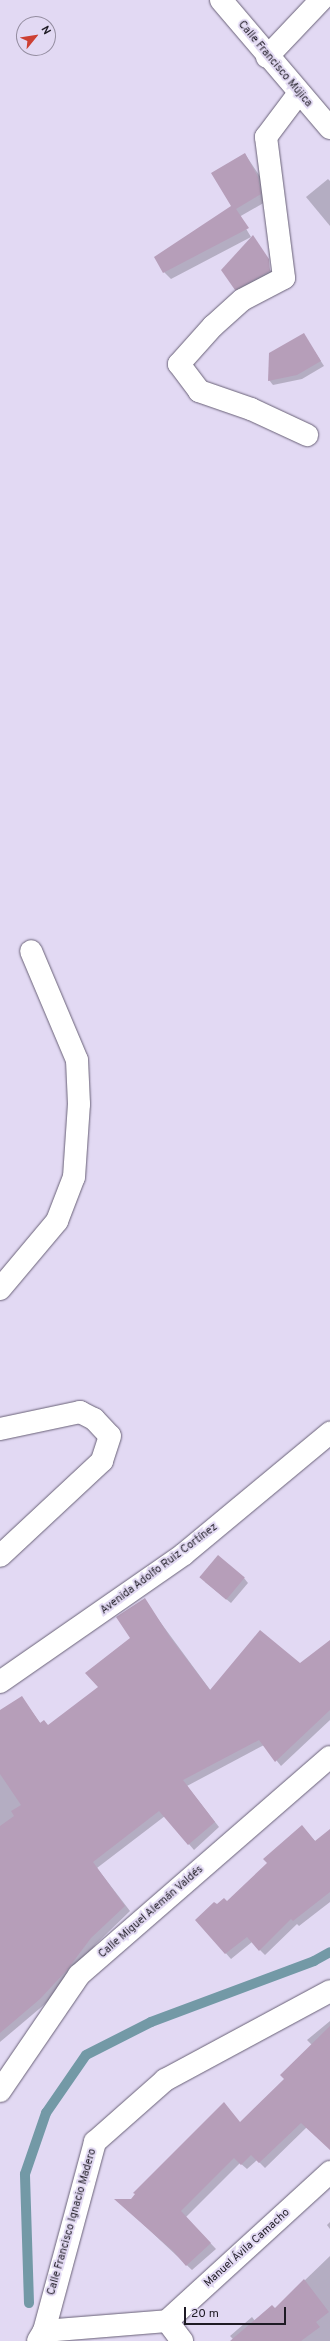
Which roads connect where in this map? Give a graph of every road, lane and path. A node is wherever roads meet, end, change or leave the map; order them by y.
1 (221, 0) edge
2 (321, 0) edge
3 (267, 57) junction
4 (299, 93) junction
5 (330, 128) edge
6 (307, 435) dead end
7 (31, 951) dead end
8 (0, 1289) edge
9 (0, 1429) edge
10 (330, 1433) edge
11 (0, 1556) edge
12 (0, 1682) edge
13 (330, 1757) edge
14 (330, 1991) edge
15 (0, 2091) edge
16 (330, 2172) edge
17 (167, 2321) junction
18 (41, 2336) edge
19 (182, 2341) edge

1 - 3 street, Calle Francisco Mújica
2 - 3 street
3 - 4 street, Calle Francisco Mújica
4 - 5 street, Calle Francisco Mújica
4 - 6 street
7 - 8 street
9 - 11 street
10 - 12 street, Avenida Adolfo Ruiz Cortínez
13 - 15 street, Calle Miguel Alemán Valdés
14 - 18 street, Calle Francisco Ignacio Madero
16 - 17 street, Manuel Ávila Camacho
17 - 18 street
17 - 19 street

